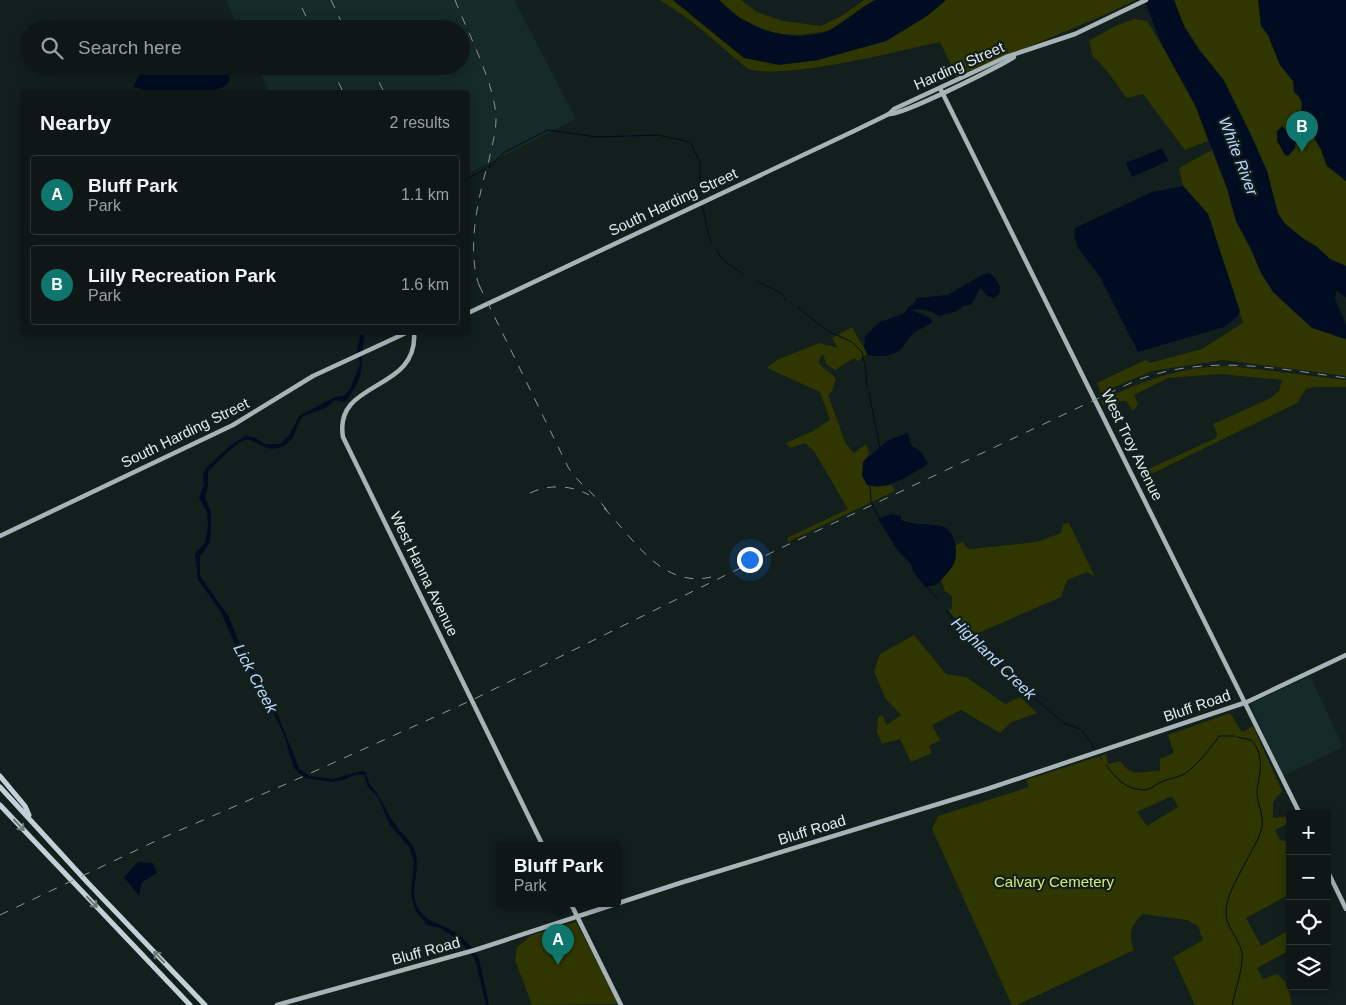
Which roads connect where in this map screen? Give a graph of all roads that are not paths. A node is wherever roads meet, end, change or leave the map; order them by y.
1 (1146, 0) edge
2 (942, 90) junction
3 (889, 114) joint
4 (470, 312) edge
5 (401, 335) edge
6 (414, 335) edge
7 (0, 536) edge
8 (1346, 655) edge
9 (1247, 702) junction
10 (0, 776) edge
11 (0, 787) edge
12 (0, 805) edge
13 (1298, 810) edge
14 (31, 820) junction
15 (541, 842) edge
16 (1331, 878) edge
17 (621, 904) edge
18 (572, 907) edge
19 (611, 907) edge
20 (1346, 910) edge
21 (578, 918) junction
22 (190, 1005) edge
23 (205, 1005) edge
24 (277, 1005) edge
25 (622, 1005) edge

1 - 2 main road, Harding Street
2 - 3 main road, Harding Street
2 - 9 main road, West Troy Avenue
3 - 4 main road, South Harding Street
5 - 7 main road, South Harding Street
6 - 15 main road, West Hanna Avenue
8 - 9 main road, Bluff Road
9 - 13 main road, West Troy Avenue
9 - 17 main road, Bluff Road
10 - 14 highway
11 - 14 highway
12 -> 22 highway
23 -> 14 highway
16 - 20 main road
18 - 21 main road
19 - 21 main road, Bluff Road
21 - 24 main road, Bluff Road
21 - 25 main road

